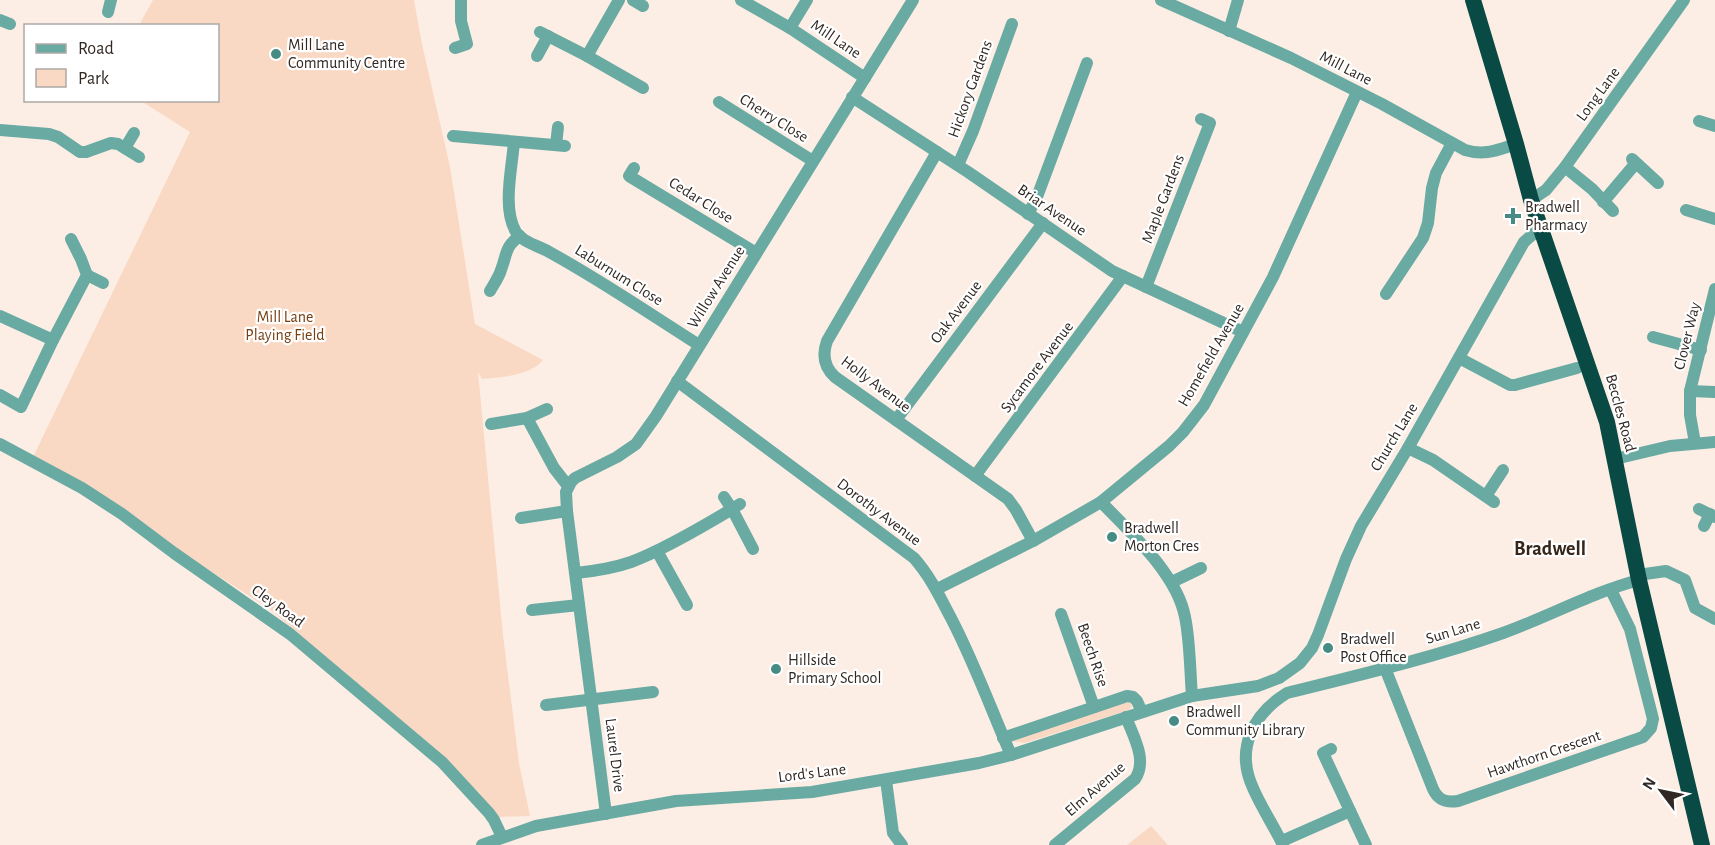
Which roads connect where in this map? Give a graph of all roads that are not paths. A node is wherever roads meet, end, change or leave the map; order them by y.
1 (461, 0) edge
2 (619, 0) edge
3 (742, 0) edge
4 (807, 0) edge
5 (913, 0) edge
6 (1161, 0) edge
7 (1238, 0) edge
8 (1473, 0) edge
9 (1684, 0) edge
10 (1012, 24) dead end
11 (790, 28) junction
12 (1229, 30) junction
13 (466, 47) dead end
14 (537, 56) dead end
15 (587, 56) junction
16 (1087, 63) dead end
17 (865, 78) junction
18 (641, 87) dead end
19 (1356, 92) junction
20 (852, 97) junction
21 (718, 103) dead end
22 (1210, 123) dead end
23 (558, 127) dead end
24 (0, 130) edge
25 (134, 133) dead end
26 (453, 136) dead end
27 (514, 142) junction
28 (1452, 143) junction
29 (1516, 144) junction
30 (125, 148) junction
31 (937, 152) junction
32 (139, 157) dead end
33 (813, 161) junction
34 (958, 165) junction
35 (1565, 167) junction
36 (629, 176) dead end
37 (1658, 183) dead end
38 (1531, 200) junction
39 (1604, 202) junction
40 (1686, 210) dead end
41 (1613, 212) dead end
42 (1028, 214) junction
43 (1715, 219) edge
44 (1043, 224) junction
45 (1540, 228) junction
46 (520, 236) junction
47 (70, 239) dead end
48 (756, 253) junction
49 (87, 275) junction
50 (1124, 276) junction
51 (103, 283) dead end
52 (1146, 287) junction
53 (1715, 289) edge
54 (490, 291) dead end
55 (1386, 294) dead end
56 (0, 316) edge
57 (1243, 332) junction
58 (1653, 338) dead end
59 (53, 340) junction
60 (699, 345) junction
61 (1701, 350) junction
62 (1459, 358) junction
63 (1577, 368) dead end
64 (677, 381) junction
65 (1690, 391) junction
66 (1715, 392) edge
67 (0, 395) edge
68 (547, 409) dead end
69 (527, 418) junction
70 (896, 420) junction
71 (491, 424) dead end
72 (1695, 442) junction
73 (1715, 442) edge
74 (0, 444) edge
75 (1408, 448) junction
76 (1615, 459) junction
77 (1503, 470) dead end
78 (975, 476) junction
79 (568, 486) junction
80 (724, 498) dead end
81 (1101, 502) junction
82 (736, 507) junction
83 (567, 511) junction
84 (521, 518) dead end
85 (1034, 541) junction
86 (753, 549) dead end
87 (657, 550) junction
88 (1201, 568) dead end
89 (576, 573) junction
90 (1639, 577) junction
91 (1172, 582) junction
92 (937, 589) junction
93 (1611, 590) junction
94 (579, 604) junction
95 (687, 605) dead end
96 (532, 610) dead end
97 (1061, 614) dead end
98 (1715, 619) edge
99 (1385, 668) junction
100 (1292, 670) junction
101 (1299, 690) junction
102 (653, 691) dead end
103 (1192, 696) junction
104 (591, 699) junction
105 (546, 705) dead end
106 (1094, 707) junction
107 (1142, 712) junction
108 (1126, 717) junction
109 (1003, 738) junction
110 (1323, 753) dead end
111 (1011, 755) junction
112 (886, 780) junction
113 (1350, 811) junction
114 (606, 814) junction
115 (491, 842) edge
116 (1282, 843) edge
117 (902, 845) edge
118 (1055, 845) edge
119 (1366, 845) edge
120 (1702, 845) edge

1 - 13 street
2 - 15 street
3 - 11 street, Mill Lane
4 - 11 street
5 - 17 street, Mill Lane
6 - 12 street, Mill Lane
7 - 12 street
8 - 29 highway, Beccles Road
9 - 35 street, Long Lane
10 - 34 street, Hickory Gardens
11 - 17 street, Mill Lane
12 - 19 street, Mill Lane
14 - 15 street
15 - 18 street
16 - 42 street
17 - 20 street, Willow Avenue
19 - 28 street, Mill Lane
19 - 57 street, Homefield Avenue
20 - 31 street, Briar Avenue
20 - 33 street, Willow Avenue
21 - 33 street, Cherry Close
22 - 52 street, Maple Gardens
23 - 27 street
24 - 30 street
25 - 30 street
26 - 27 street
27 - 46 street
28 - 29 street, Mill Lane
28 - 55 street
29 - 38 highway, Beccles Road
30 - 32 street
31 - 34 street, Briar Avenue
31 - 70 street, Holly Avenue
33 - 48 street, Willow Avenue
34 - 42 street, Briar Avenue
35 - 38 street, Long Lane
35 - 39 street
36 - 48 street, Cedar Close
37 - 39 street
38 - 45 highway, Beccles Road
39 - 41 street
40 - 43 street
42 - 44 street, Briar Avenue
44 - 50 street, Briar Avenue
44 - 70 street, Oak Avenue
45 - 62 street, Church Lane
45 - 76 highway, Beccles Road
46 - 54 street
46 - 60 street, Laburnum Close
47 - 49 street
48 - 60 street, Willow Avenue
49 - 51 street
49 - 59 street
50 - 52 street, Briar Avenue
50 - 78 street, Sycamore Avenue
52 - 57 street, Briar Avenue
53 - 61 street, Clover Way
56 - 59 street
57 - 81 street, Homefield Avenue
58 - 61 street
59 - 67 street
60 - 64 street, Willow Avenue
61 - 65 street, Clover Way
62 - 63 street
62 - 75 street, Church Lane
64 - 79 street, Willow Avenue
64 - 92 street, Dorothy Avenue
65 - 66 street, Clover Way
65 - 72 street, Clover Way
68 - 69 street
69 - 71 street
69 - 79 street
70 - 78 street, Holly Avenue
72 - 73 street
72 - 76 street
74 - 115 street, Cley Road
75 - 77 street
75 - 100 street, Church Lane
76 - 90 highway, Beccles Road
78 - 85 street, Holly Avenue
79 - 83 street, Laurel Drive
80 - 82 street
81 - 85 street, Homefield Avenue
81 - 91 street
82 - 86 street
82 - 87 street
83 - 84 street
83 - 89 street, Laurel Drive
85 - 92 street, Homefield Avenue
87 - 89 street
87 - 95 street
88 - 91 street
89 - 94 street, Laurel Drive
90 - 93 street, Sun Lane
90 - 98 street, Sun Lane
90 - 120 highway, Beccles Road
91 - 103 street
92 - 109 street, Dorothy Avenue
93 - 99 street, Sun Lane
93 - 99 street, Hawthorn Crescent
94 - 96 street
94 - 104 street, Laurel Drive
97 - 106 street, Beech Rise
99 - 101 street, Sun Lane
100 - 101 street
100 - 103 street, Lord's Lane
101 - 116 street, Sun Lane
102 - 104 street, Laurel Drive
103 - 107 street, Lord's Lane
104 - 105 street, Laurel Drive
104 - 114 street, Laurel Drive
106 - 107 street
106 - 109 street
107 - 108 street, Lord's Lane
108 - 111 street, Lord's Lane
108 - 118 street, Elm Avenue
109 - 111 street, Dorothy Avenue
110 - 113 street
111 - 112 street, Lord's Lane
112 - 114 street, Lord's Lane
112 - 117 street
113 - 116 street
113 - 119 street
114 - 115 street, Lord's Lane

